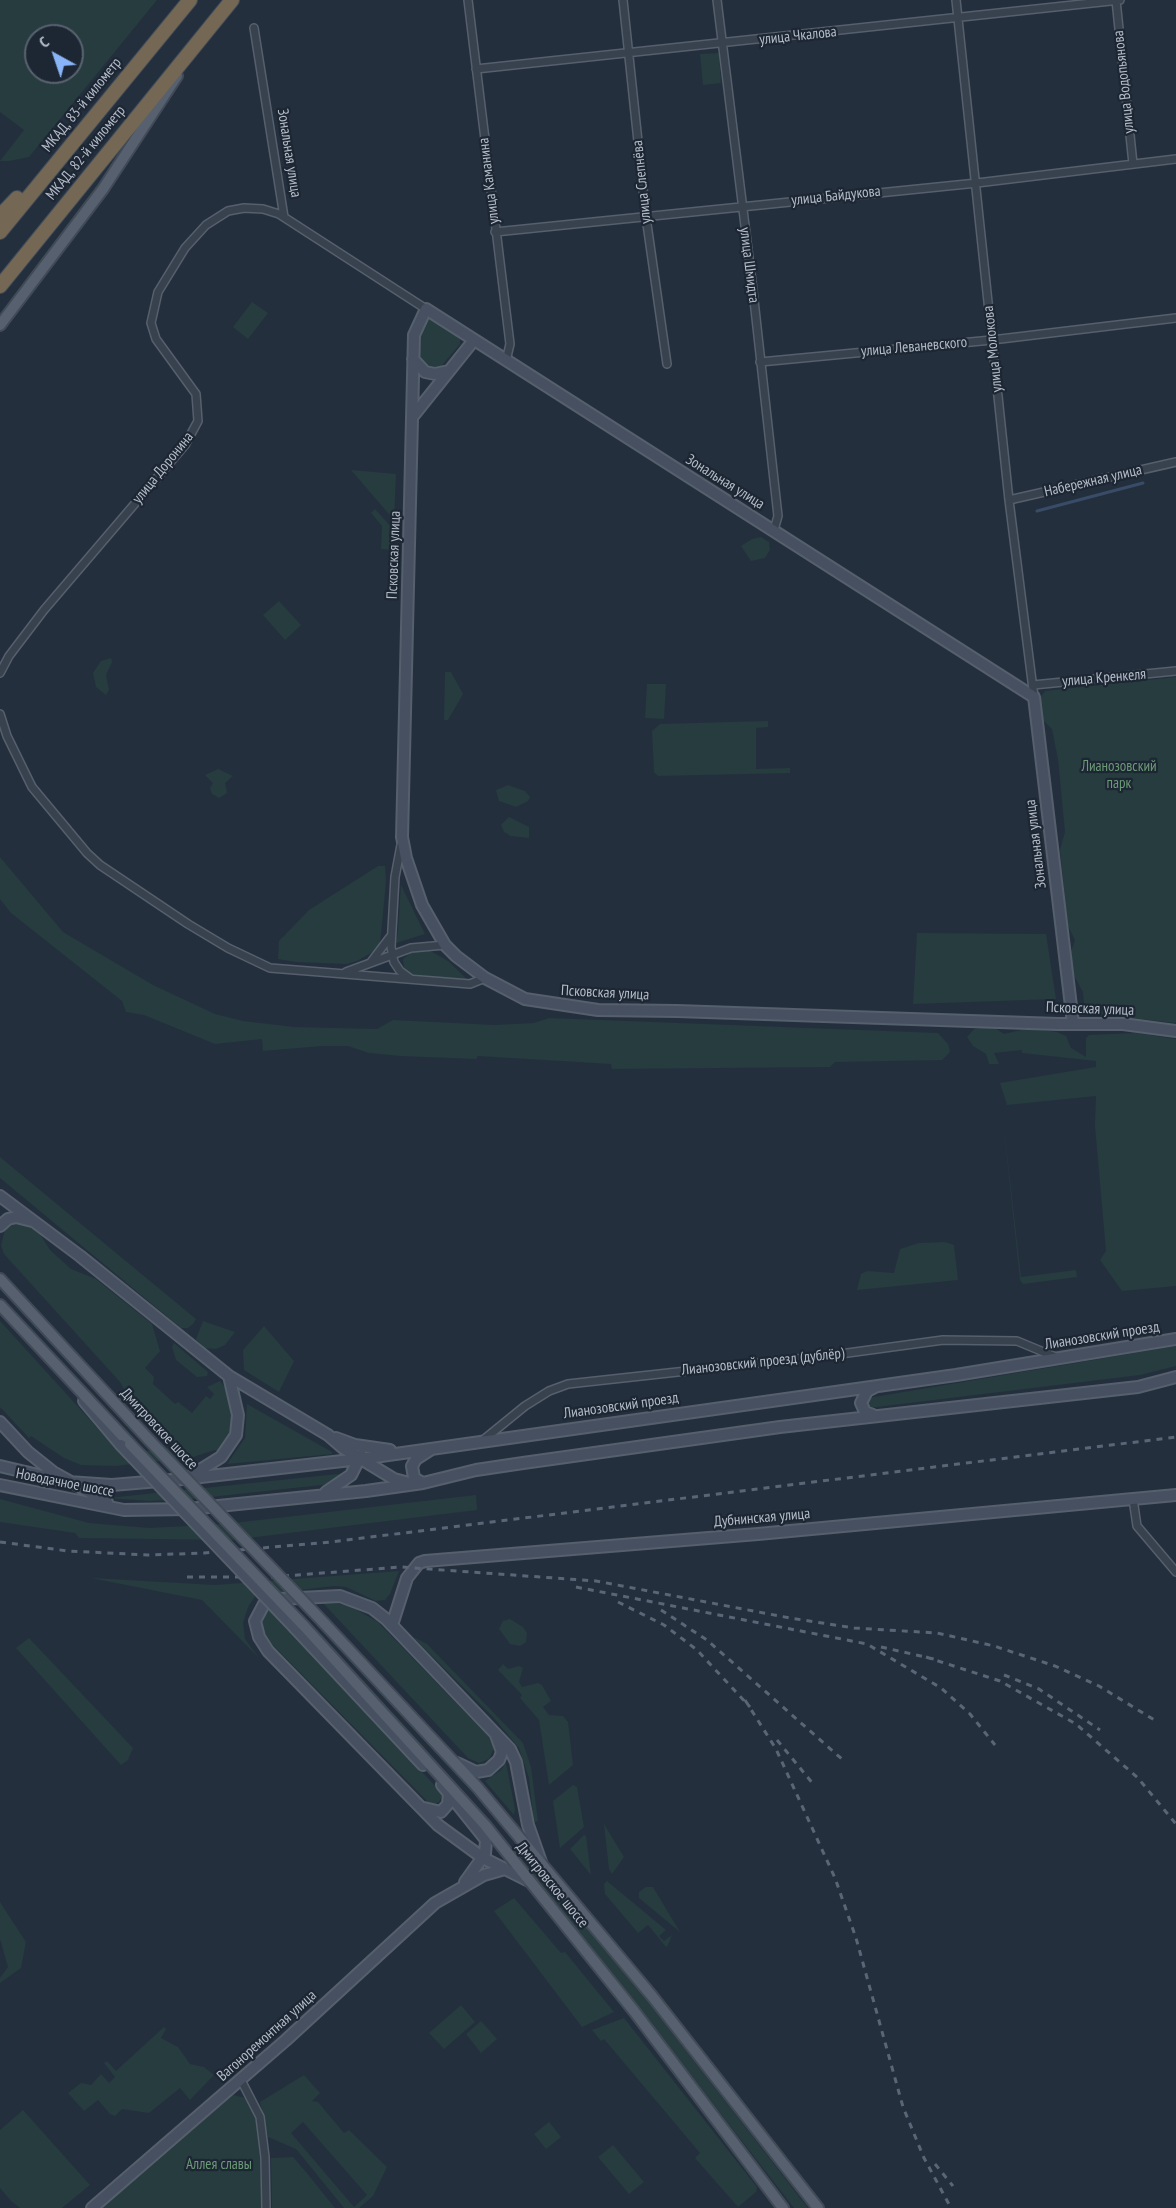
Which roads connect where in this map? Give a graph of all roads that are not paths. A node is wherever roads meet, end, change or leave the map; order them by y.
1 (190, 0) edge
2 (232, 0) edge
3 (468, 0) edge
4 (623, 0) edge
5 (717, 0) edge
6 (956, 0) edge
7 (1117, 0) edge
8 (959, 18) junction
9 (254, 28) dead end
10 (198, 41) junction
11 (721, 44) junction
12 (629, 54) junction
13 (476, 69) junction
14 (93, 118) junction
15 (1176, 159) edge
16 (1133, 164) junction
17 (977, 183) junction
18 (741, 206) junction
19 (0, 216) edge
20 (284, 217) junction
21 (646, 217) junction
22 (0, 232) edge
23 (495, 232) junction
24 (0, 286) edge
25 (426, 309) junction
26 (1176, 318) edge
27 (0, 325) edge
28 (474, 340) junction
29 (992, 340) junction
30 (413, 359) junction
31 (506, 361) junction
32 (760, 362) junction
33 (668, 364) dead end
34 (449, 371) junction
35 (414, 415) junction
36 (1176, 462) edge
37 (1009, 500) junction
38 (774, 530) junction
39 (1176, 671) edge
40 (0, 673) edge
41 (1033, 685) junction
42 (1034, 697) junction
43 (0, 714) edge
44 (402, 837) junction
45 (391, 935) junction
46 (445, 945) junction
47 (392, 955) junction
48 (364, 967) junction
49 (335, 974) junction
50 (485, 978) junction
51 (411, 979) junction
52 (1073, 1023) junction
53 (1176, 1031) edge
54 (0, 1196) edge
55 (0, 1226) edge
56 (42, 1226) junction
57 (1, 1278) edge
58 (0, 1305) edge
59 (1176, 1339) edge
60 (1058, 1358) junction
61 (229, 1376) junction
62 (1176, 1377) edge
63 (878, 1386) junction
64 (875, 1415) junction
65 (0, 1422) edge
66 (328, 1435) junction
67 (482, 1441) junction
68 (355, 1445) junction
69 (436, 1447) junction
70 (403, 1452) junction
71 (360, 1459) junction
72 (0, 1466) edge
73 (183, 1479) junction
74 (68, 1482) junction
75 (421, 1484) junction
76 (0, 1485) edge
77 (1176, 1494) edge
78 (320, 1495) junction
79 (63, 1498) junction
80 (1133, 1499) junction
81 (124, 1510) junction
82 (1176, 1572) edge
83 (392, 1625) junction
84 (299, 1627) junction
85 (492, 1727) junction
86 (454, 1761) junction
87 (449, 1793) junction
88 (418, 1804) junction
89 (483, 1858) junction
90 (543, 1866) junction
91 (505, 1869) junction
92 (531, 1882) junction
93 (461, 1886) junction
94 (241, 2080) junction
95 (92, 2208) edge
96 (266, 2208) edge
97 (783, 2208) edge
98 (818, 2208) edge

1 - 14 highway, МКАД, 83-й километр
2 - 10 highway
3 - 13 street, улица Каманина
4 - 12 street, улица Слепнёва
5 - 11 street, улица Шмидта
6 - 8 street, улица Молокова
7 - 8 street, улица Чкалова
7 - 16 street, улица Водопьянова
8 - 11 street, улица Чкалова
8 - 17 street, улица Молокова
9 - 20 street, Зональная улица
10 - 24 highway, МКАД, 82-й километр
10 - 27 main road
11 - 12 street, улица Чкалова
11 - 18 street, улица Шмидта
12 - 13 street, улица Чкалова
12 - 21 street, улица Слепнёва
13 - 23 street, улица Каманина
14 - 19 highway
14 - 22 highway, МКАД, 83-й километр
15 - 16 street, улица Байдукова
16 - 17 street, улица Байдукова
17 - 18 street, улица Байдукова
17 - 29 street, улица Молокова
18 - 21 street, улица Байдукова
18 - 32 street, улица Шмидта
20 - 25 street, Зональная улица
20 - 40 street, улица Доронина
21 - 23 street, улица Байдукова
21 - 33 street, улица Слепнёва
23 - 31 street, улица Каманина
25 - 28 street, Зональная улица
25 - 30 street, Псковская улица
26 - 29 street, улица Леваневского
28 - 31 street, Зональная улица
28 - 34 street
29 - 32 street, улица Леваневского
29 - 37 street, улица Молокова
30 - 34 street
30 - 35 street, Псковская улица
31 - 38 street, Зональная улица
32 - 38 street, улица Шмидта
34 - 35 street
35 - 44 street, Псковская улица
36 - 37 street, Набережная улица
37 - 41 street, улица Молокова
38 - 42 street, Зональная улица
39 - 41 street, улица Кренкеля
41 - 42 street, улица Молокова
42 - 52 street, Зональная улица
43 - 49 street
44 - 45 street
44 - 46 street, Псковская улица
45 - 47 street
45 - 48 street
46 - 47 street
46 - 50 street, Псковская улица
47 - 48 street
47 - 51 street
48 - 49 street
49 - 51 street
50 - 51 street
50 - 52 street, Псковская улица
52 - 53 street, Псковская улица
54 - 56 street
55 - 56 street
56 - 61 street
57 - 86 main road, Дмитровское шоссе, bridge
58 - 84 main road, Дмитровское шоссе, bridge
59 - 60 street, Лианозовский проезд
60 - 63 street, Лианозовский проезд
60 - 67 street, Лианозовский проезд (дублёр)
61 - 66 street
61 - 73 street
62 - 64 street
63 - 64 street
63 - 67 street, Лианозовский проезд
64 - 75 street
65 - 74 street
66 - 68 street
66 - 71 street
67 - 69 street, Лианозовский проезд
68 - 70 street
68 - 71 street
69 - 70 street, Лианозовский проезд
69 - 75 street
70 - 71 street, Лианозовский проезд
71 - 73 street, Лианозовский проезд
71 - 75 street
71 - 78 street
72 - 74 street, Новодачное шоссе
73 - 74 street, Лианозовский проезд
74 - 79 street
74 - 81 street
75 - 78 street
76 - 79 street, Новодачное шоссе
77 - 80 street, Дубнинская улица
78 - 81 street
79 - 81 street, Новодачное шоссе
80 - 82 street
80 - 83 street, Дубнинская улица
83 - 85 street, Дмитровское шоссе
83 - 88 street, Дмитровское шоссе
84 - 87 street
84 - 92 main road, Дмитровское шоссе
85 - 86 street, Дмитровское шоссе
85 - 90 street, Дмитровское шоссе
86 - 90 main road, Дмитровское шоссе
87 - 88 street
87 - 89 street
88 - 89 street
89 - 91 street
89 - 93 street, Вагоноремонтная улица
90 - 98 main road, Дмитровское шоссе
91 - 92 street
91 - 93 street, Вагоноремонтная улица
92 - 97 main road, Дмитровское шоссе
93 - 94 street, Вагоноремонтная улица
94 - 95 street, Вагоноремонтная улица
94 - 96 street

